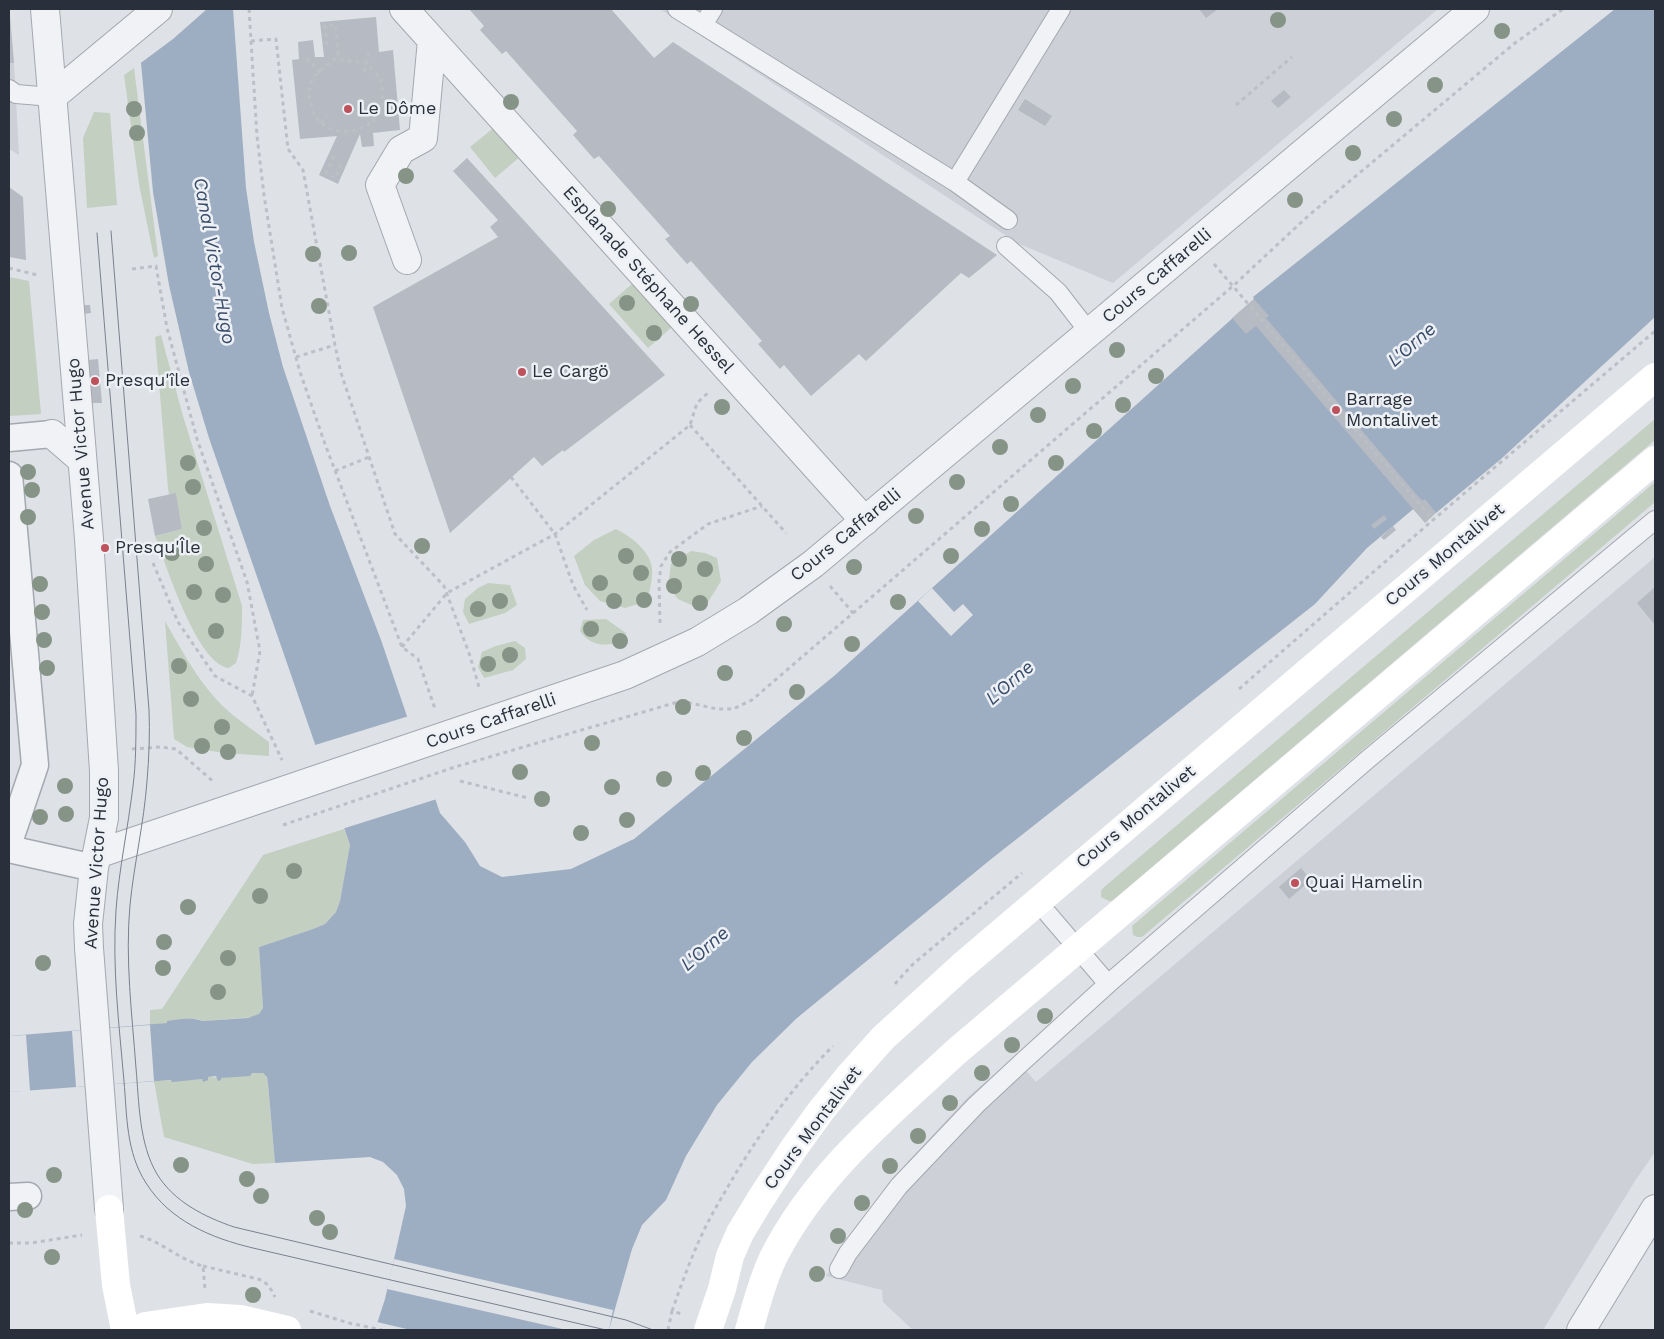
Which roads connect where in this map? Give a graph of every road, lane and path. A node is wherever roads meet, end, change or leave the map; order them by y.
1 (45, 9) edge
2 (158, 9) edge
3 (249, 9) edge
4 (404, 9) edge
5 (677, 9) edge
6 (713, 9) edge
7 (1061, 9) edge
8 (1476, 9) edge
9 (1563, 9) edge
10 (703, 25) junction
11 (432, 40) junction
12 (251, 41) junction
13 (337, 44) dead end
14 (369, 53) dead end
15 (1292, 57) dead end
16 (307, 58) dead end
17 (335, 59) junction
18 (365, 63) junction
19 (319, 70) junction
20 (364, 72) dead end
21 (323, 76) dead end
22 (9, 89) edge
23 (52, 97) junction
24 (1236, 105) dead end
25 (367, 112) dead end
26 (327, 116) dead end
27 (374, 121) junction
28 (321, 123) junction
29 (334, 156) dead end
30 (342, 161) dead end
31 (955, 182) junction
32 (1008, 220) dead end
33 (1196, 243) junction
34 (1006, 246) dead end
35 (407, 260) dead end
36 (9, 268) edge
37 (132, 269) dead end
38 (42, 276) dead end
39 (1233, 286) junction
40 (1089, 332) junction
41 (335, 346) junction
42 (296, 356) junction
43 (732, 373) junction
44 (1655, 377) edge
45 (690, 425) junction
46 (52, 434) joint
47 (9, 438) edge
48 (369, 457) junction
49 (82, 460) junction
50 (1655, 460) edge
51 (335, 471) junction
52 (9, 475) edge
53 (512, 477) dead end
54 (762, 506) junction
55 (1433, 520) dead end
56 (1655, 520) edge
57 (864, 521) junction
58 (786, 533) dead end
59 (555, 534) junction
60 (153, 563) dead end
61 (829, 585) dead end
62 (447, 593) junction
63 (587, 610) dead end
64 (853, 612) junction
65 (660, 623) dead end
66 (402, 647) junction
67 (479, 687) dead end
68 (252, 696) junction
69 (436, 712) dead end
70 (127, 749) dead end
71 (284, 764) dead end
72 (460, 781) dead end
73 (217, 785) dead end
74 (528, 798) dead end
75 (317, 814) dead end
76 (9, 842) edge
77 (9, 849) edge
78 (96, 861) junction
79 (1037, 901) junction
80 (1078, 949) junction
81 (1108, 984) junction
82 (109, 1209) joint
83 (1655, 1209) edge
84 (133, 1232) dead end
85 (85, 1234) dead end
86 (9, 1243) edge
87 (690, 1261) dead end
88 (203, 1266) junction
89 (839, 1269) dead end
90 (205, 1294) dead end
91 (282, 1303) dead end
92 (305, 1309) dead end
93 (672, 1311) dead end
94 (670, 1324) dead end
95 (125, 1330) edge
96 (137, 1330) edge
97 (287, 1330) edge
98 (382, 1330) edge
99 (668, 1330) edge
100 (708, 1330) edge
101 (749, 1330) edge
102 (1581, 1330) edge

1 - 23 street, Avenue Victor Hugo
2 - 23 street
3 - 12 path
4 - 11 street, Esplanade Stéphane Hessel
5 - 10 lane
6 - 10 lane
7 - 31 lane
8 - 33 street, Cours Caffarelli
9 - 39 path
10 - 31 lane
11 - 35 street
11 - 43 street, Esplanade Stéphane Hessel
12 - 41 path
12 - 42 path
13 - 17 path
14 - 18 path
15 - 24 path
16 - 19 path
17 - 18 path
17 - 19 path
18 - 20 path
18 - 27 path
19 - 21 path
19 - 28 path
22 - 23 lane
23 - 49 street, Avenue Victor Hugo
25 - 27 path
26 - 28 path
27 - 28 path
29 - 30 path
31 - 32 lane
33 - 39 path
33 - 40 street, Cours Caffarelli
34 - 40 lane
36 - 38 path
37 - 68 path
39 - 55 path
39 - 64 path
40 - 57 street, Cours Caffarelli
41 - 42 path
41 - 48 path
42 - 51 path
43 - 45 path
43 - 57 street, Esplanade Stéphane Hessel
44 - 79 main road, Cours Montalivet
45 - 54 path
45 - 59 path
46 - 47 street
46 - 49 street
48 - 51 path
48 - 62 path
49 - 78 street, Avenue Victor Hugo
50 - 80 main road
51 - 66 path
52 - 76 street
53 - 59 path
54 - 58 path
54 - 65 path
56 - 81 lane
57 - 78 street, Cours Caffarelli
59 - 62 path
59 - 63 path
60 - 68 path
61 - 64 path
62 - 66 path
62 - 67 path
64 - 75 path
66 - 69 path
68 - 71 path
70 - 73 path
72 - 74 path
77 - 78 street
78 - 82 street, Avenue Victor Hugo
79 - 80 lane
79 - 100 main road, Cours Montalivet
80 - 81 lane
80 - 101 main road
81 - 89 lane
82 - 95 main road
83 - 102 street
84 - 88 path
85 - 86 path
87 - 93 path
88 - 90 path
88 - 91 path
92 - 98 path
94 - 99 path
96 - 97 main road

